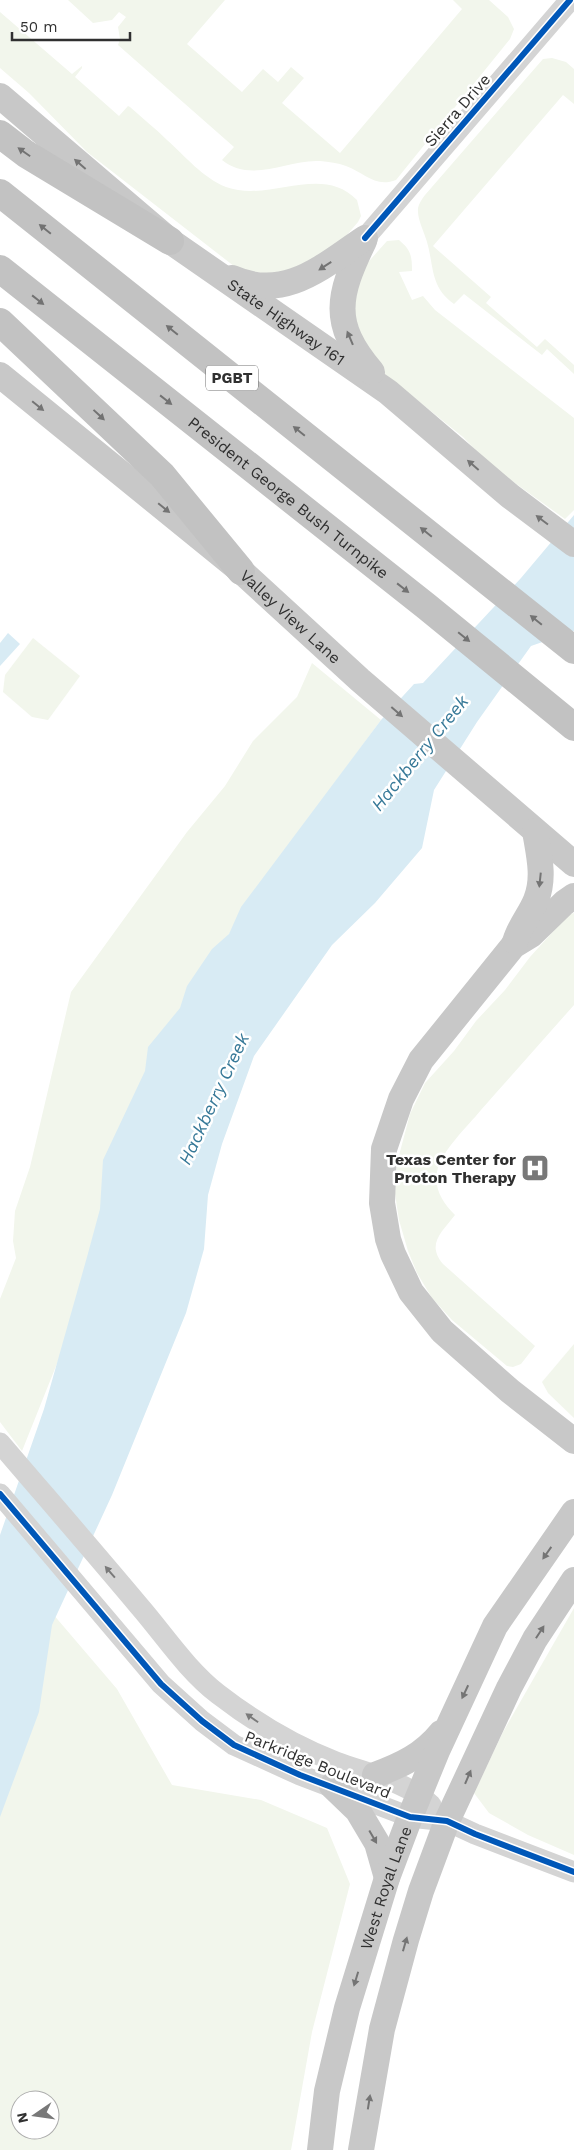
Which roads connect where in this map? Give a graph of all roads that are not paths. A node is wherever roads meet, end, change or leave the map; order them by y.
1 (570, 0) edge
2 (0, 96) edge
3 (0, 134) edge
4 (0, 193) edge
5 (365, 238) junction
6 (170, 241) junction
7 (206, 266) junction
8 (0, 269) edge
9 (0, 322) edge
10 (0, 375) edge
11 (388, 392) junction
12 (574, 544) edge
13 (241, 571) junction
14 (574, 650) edge
15 (573, 727) edge
16 (535, 832) junction
17 (574, 864) edge
18 (574, 896) edge
19 (513, 946) junction
20 (574, 1441) edge
21 (0, 1443) edge
22 (0, 1494) edge
23 (574, 1512) edge
24 (574, 1580) edge
25 (450, 1723) junction
26 (375, 1775) junction
27 (332, 1786) junction
28 (415, 1806) junction
29 (447, 1821) junction
30 (574, 1872) edge
31 (387, 1878) junction
32 (320, 2150) edge
33 (361, 2150) edge

1 - 5 street, Sierra Drive
6 -> 2 main road, State Highway 161
6 -> 3 highway
14 -> 4 highway, PGBT
5 -> 7 main road
11 -> 5 main road
6 - 7 main road, State Highway 161
7 - 11 main road, State Highway 161
8 -> 15 highway, President George Bush Turnpike
9 -> 13 highway
10 -> 13 main road, Valley View Lane
12 -> 11 main road, State Highway 161
13 -> 16 main road, Valley View Lane
16 - 17 main road, Valley View Lane
16 -> 19 main road
18 - 19 main road
19 - 20 main road
26 -> 21 street, Parkridge Boulevard
22 - 27 street, Parkridge Boulevard
23 -> 25 main road, West Royal Lane
29 -> 24 main road, West Royal Lane
25 - 26 main road
25 - 28 main road, West Royal Lane
26 - 28 street, Parkridge Boulevard
27 - 28 street, Parkridge Boulevard
27 -> 31 main road
28 - 29 street, Parkridge Boulevard
28 - 31 main road, West Royal Lane
29 - 30 street, Parkridge Boulevard
33 -> 29 main road, West Royal Lane
31 -> 32 main road, West Royal Lane

